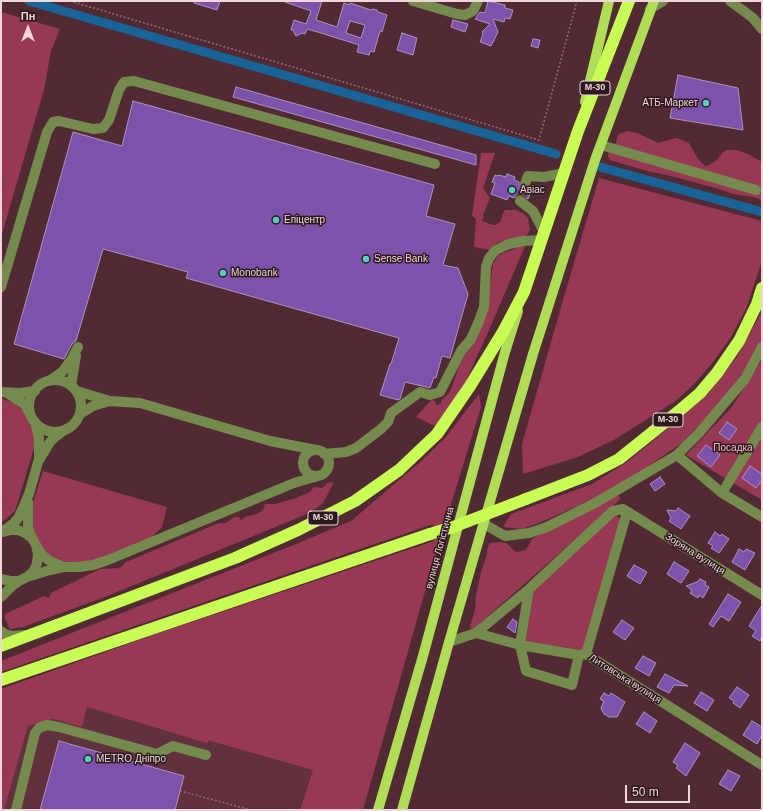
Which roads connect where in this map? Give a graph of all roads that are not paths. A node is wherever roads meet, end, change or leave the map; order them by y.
1 (413, 1) edge
2 (478, 1) edge
3 (609, 1) edge
4 (630, 1) edge
5 (663, 1) edge
6 (730, 1) edge
7 (652, 5) edge
8 (762, 30) edge
9 (578, 131) junction
10 (601, 145) junction
11 (435, 164) dead end
12 (563, 174) junction
13 (526, 184) dead end
14 (756, 190) dead end
15 (520, 200) dead end
16 (542, 236) junction
17 (1, 287) edge
18 (762, 288) edge
19 (524, 292) junction
20 (762, 347) edge
21 (48, 381) junction
22 (74, 389) junction
23 (35, 391) junction
24 (4, 393) edge
25 (110, 400) junction
26 (80, 414) junction
27 (33, 418) junction
28 (762, 427) edge
29 (64, 430) junction
30 (287, 445) junction
31 (320, 452) junction
32 (677, 455) junction
33 (38, 462) junction
34 (303, 463) junction
35 (318, 476) junction
36 (294, 483) junction
37 (29, 494) junction
38 (722, 494) junction
39 (627, 512) junction
40 (762, 517) edge
41 (484, 524) junction
42 (1, 532) edge
43 (34, 542) junction
44 (64, 567) junction
45 (1, 579) edge
46 (23, 579) junction
47 (529, 589) junction
48 (762, 595) edge
49 (1, 597) edge
50 (1, 631) edge
51 (36, 633) junction
52 (476, 633) junction
53 (449, 642) junction
54 (520, 645) junction
55 (1, 646) edge
56 (583, 654) junction
57 (1, 680) edge
58 (206, 755) dead end
59 (762, 765) edge
60 (16, 810) edge
61 (378, 810) edge
62 (402, 810) edge

1 - 2 street
3 - 9 main road
4 - 9 highway, М-30
5 - 7 street
6 - 8 street
7 - 10 main road
9 - 12 highway, М-30
10 - 14 street
10 - 41 main road
11 - 17 street
12 - 13 street
12 - 16 highway, М-30
15 - 16 street
16 - 19 highway, М-30
16 - 31 street
18 - 57 highway, М-30, bridge
19 - 51 highway, М-30
19 - 61 main road, вулиця Логістична
20 - 32 street
21 - 22 street
21 - 22 street
21 - 23 street
22 - 25 street
22 - 26 street
23 - 24 street
23 - 27 street
24 - 27 street
25 - 26 street
25 - 30 street
26 - 29 street
27 - 29 street
27 - 33 street
28 - 38 street
29 - 33 street
30 - 31 street
30 - 34 street
31 - 34 street
31 - 35 street
32 - 38 street
32 - 41 street
33 - 37 street
34 - 35 street
34 - 36 street
35 - 36 street
36 - 44 street
37 - 42 street
37 - 43 street
38 - 40 street
39 - 47 street
39 - 48 street, Зоряна вулиця
39 - 56 street
41 - 53 main road
42 - 43 street
43 - 44 street
43 - 46 street
44 - 46 street
45 - 46 street
46 - 49 street
47 - 52 street
47 - 54 street
50 - 51 street
51 - 55 highway, М-30
52 - 53 street
52 - 54 street, Литовська вулиця
53 - 62 main road
54 - 56 street, Литовська вулиця
54 - 56 street
56 - 59 street, Литовська вулиця
58 - 60 street

